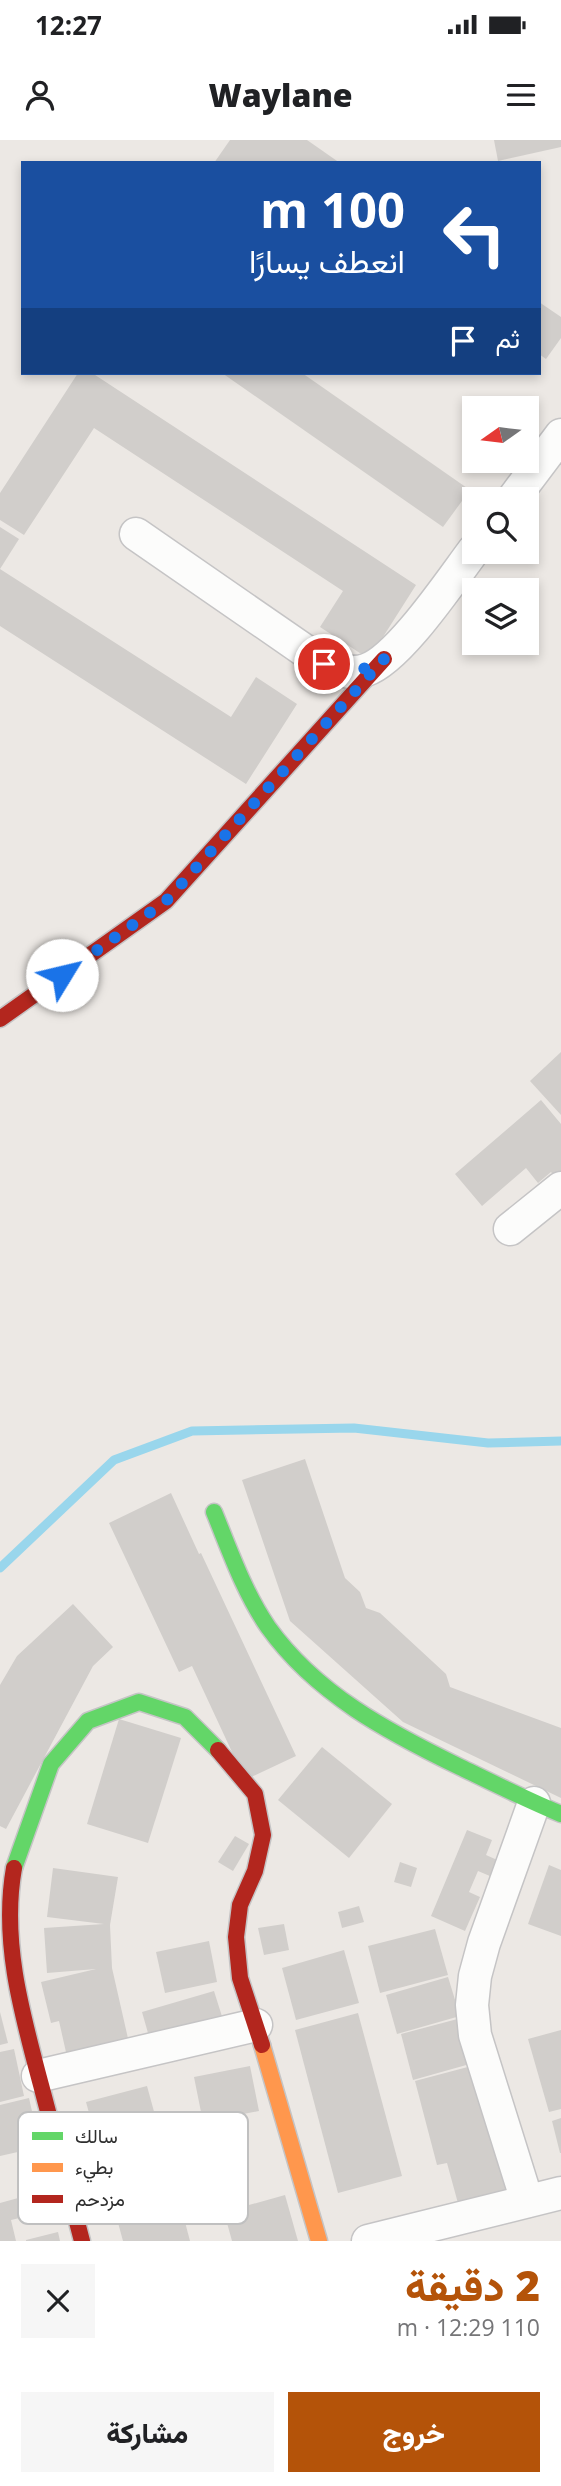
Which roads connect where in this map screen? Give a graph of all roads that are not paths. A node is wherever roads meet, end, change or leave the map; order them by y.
1 (561, 435) edge
2 (522, 487) edge
3 (136, 534) dead end
4 (463, 564) edge
5 (384, 659) junction
6 (0, 1019) edge
7 (561, 1188) edge
8 (510, 1229) dead end
9 (214, 1513) dead end
10 (547, 1809) edge
11 (256, 2025) junction
12 (38, 2076) junction
13 (48, 2112) edge
14 (561, 2193) edge
15 (527, 2201) junction
16 (77, 2224) edge
17 (82, 2241) edge
18 (319, 2241) edge
19 (368, 2241) edge

1 - 2 street
3 - 5 street
4 - 5 street
5 - 6 street
7 - 8 street
9 - 10 street
10 - 15 street
11 - 12 street
11 - 12 street
11 - 18 street
12 - 13 street
14 - 15 street
15 - 19 street
16 - 17 street

